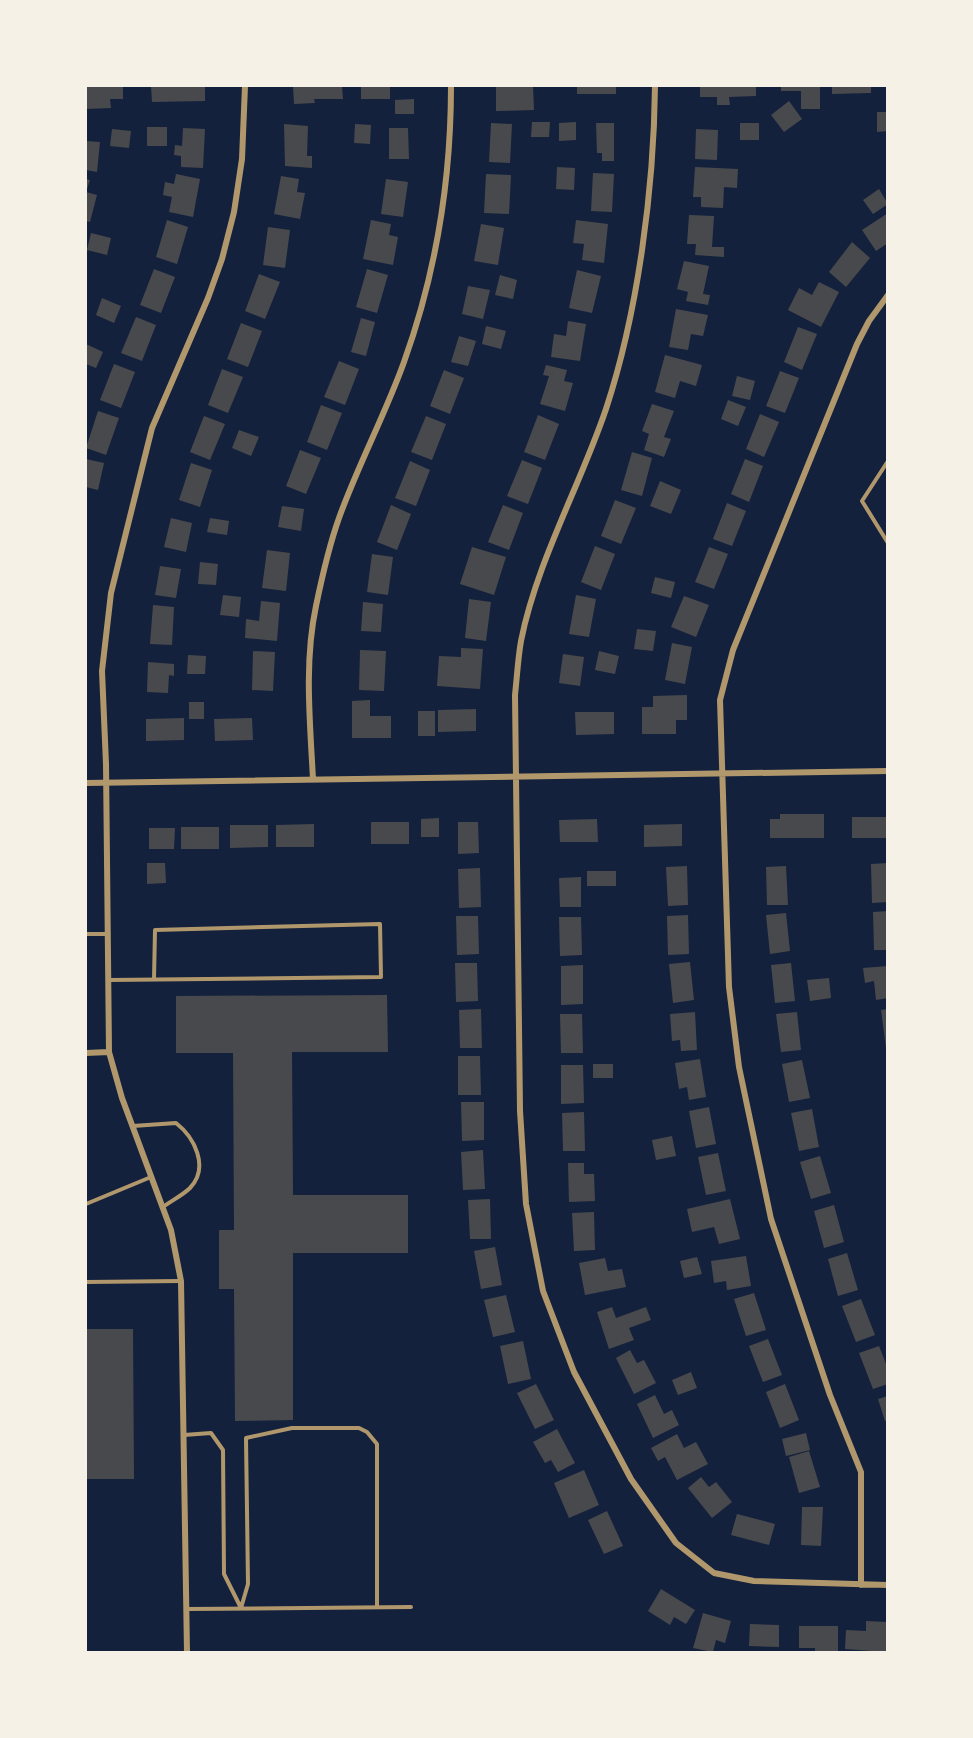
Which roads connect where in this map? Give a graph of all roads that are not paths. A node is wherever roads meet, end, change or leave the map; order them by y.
1 (245, 86) edge
2 (451, 86) edge
3 (656, 86) edge
4 (888, 295) edge
5 (888, 460) edge
6 (888, 543) edge
7 (888, 771) edge
8 (723, 772) junction
9 (517, 778) junction
10 (313, 779) junction
11 (86, 783) edge
12 (106, 783) junction
13 (86, 934) edge
14 (108, 934) junction
15 (154, 979) junction
16 (109, 980) junction
17 (110, 1052) junction
18 (86, 1053) edge
19 (132, 1126) junction
20 (151, 1177) junction
21 (86, 1204) edge
22 (162, 1207) junction
23 (181, 1281) junction
24 (86, 1282) edge
25 (184, 1435) junction
26 (861, 1585) junction
27 (888, 1585) edge
28 (377, 1607) junction
29 (411, 1607) dead end
30 (241, 1608) junction
31 (186, 1609) junction
32 (186, 1653) edge

1 - 12 street
2 - 10 street
3 - 9 street
4 - 8 street
5 - 6 lane
7 - 8 street
8 - 9 street
8 - 26 street
9 - 10 street
9 - 26 street
10 - 12 street
11 - 12 street
12 - 14 street
13 - 14 lane
14 - 16 street
15 - 15 lane
15 - 16 lane
16 - 17 street
17 - 18 street
17 - 19 street
19 - 20 street
19 - 22 lane
20 - 21 lane
20 - 22 street
22 - 23 street
23 - 24 lane
23 - 25 street
25 - 30 lane
25 - 31 street
26 - 27 street
28 - 29 lane
28 - 30 lane
28 - 30 lane
30 - 31 lane
31 - 32 street

